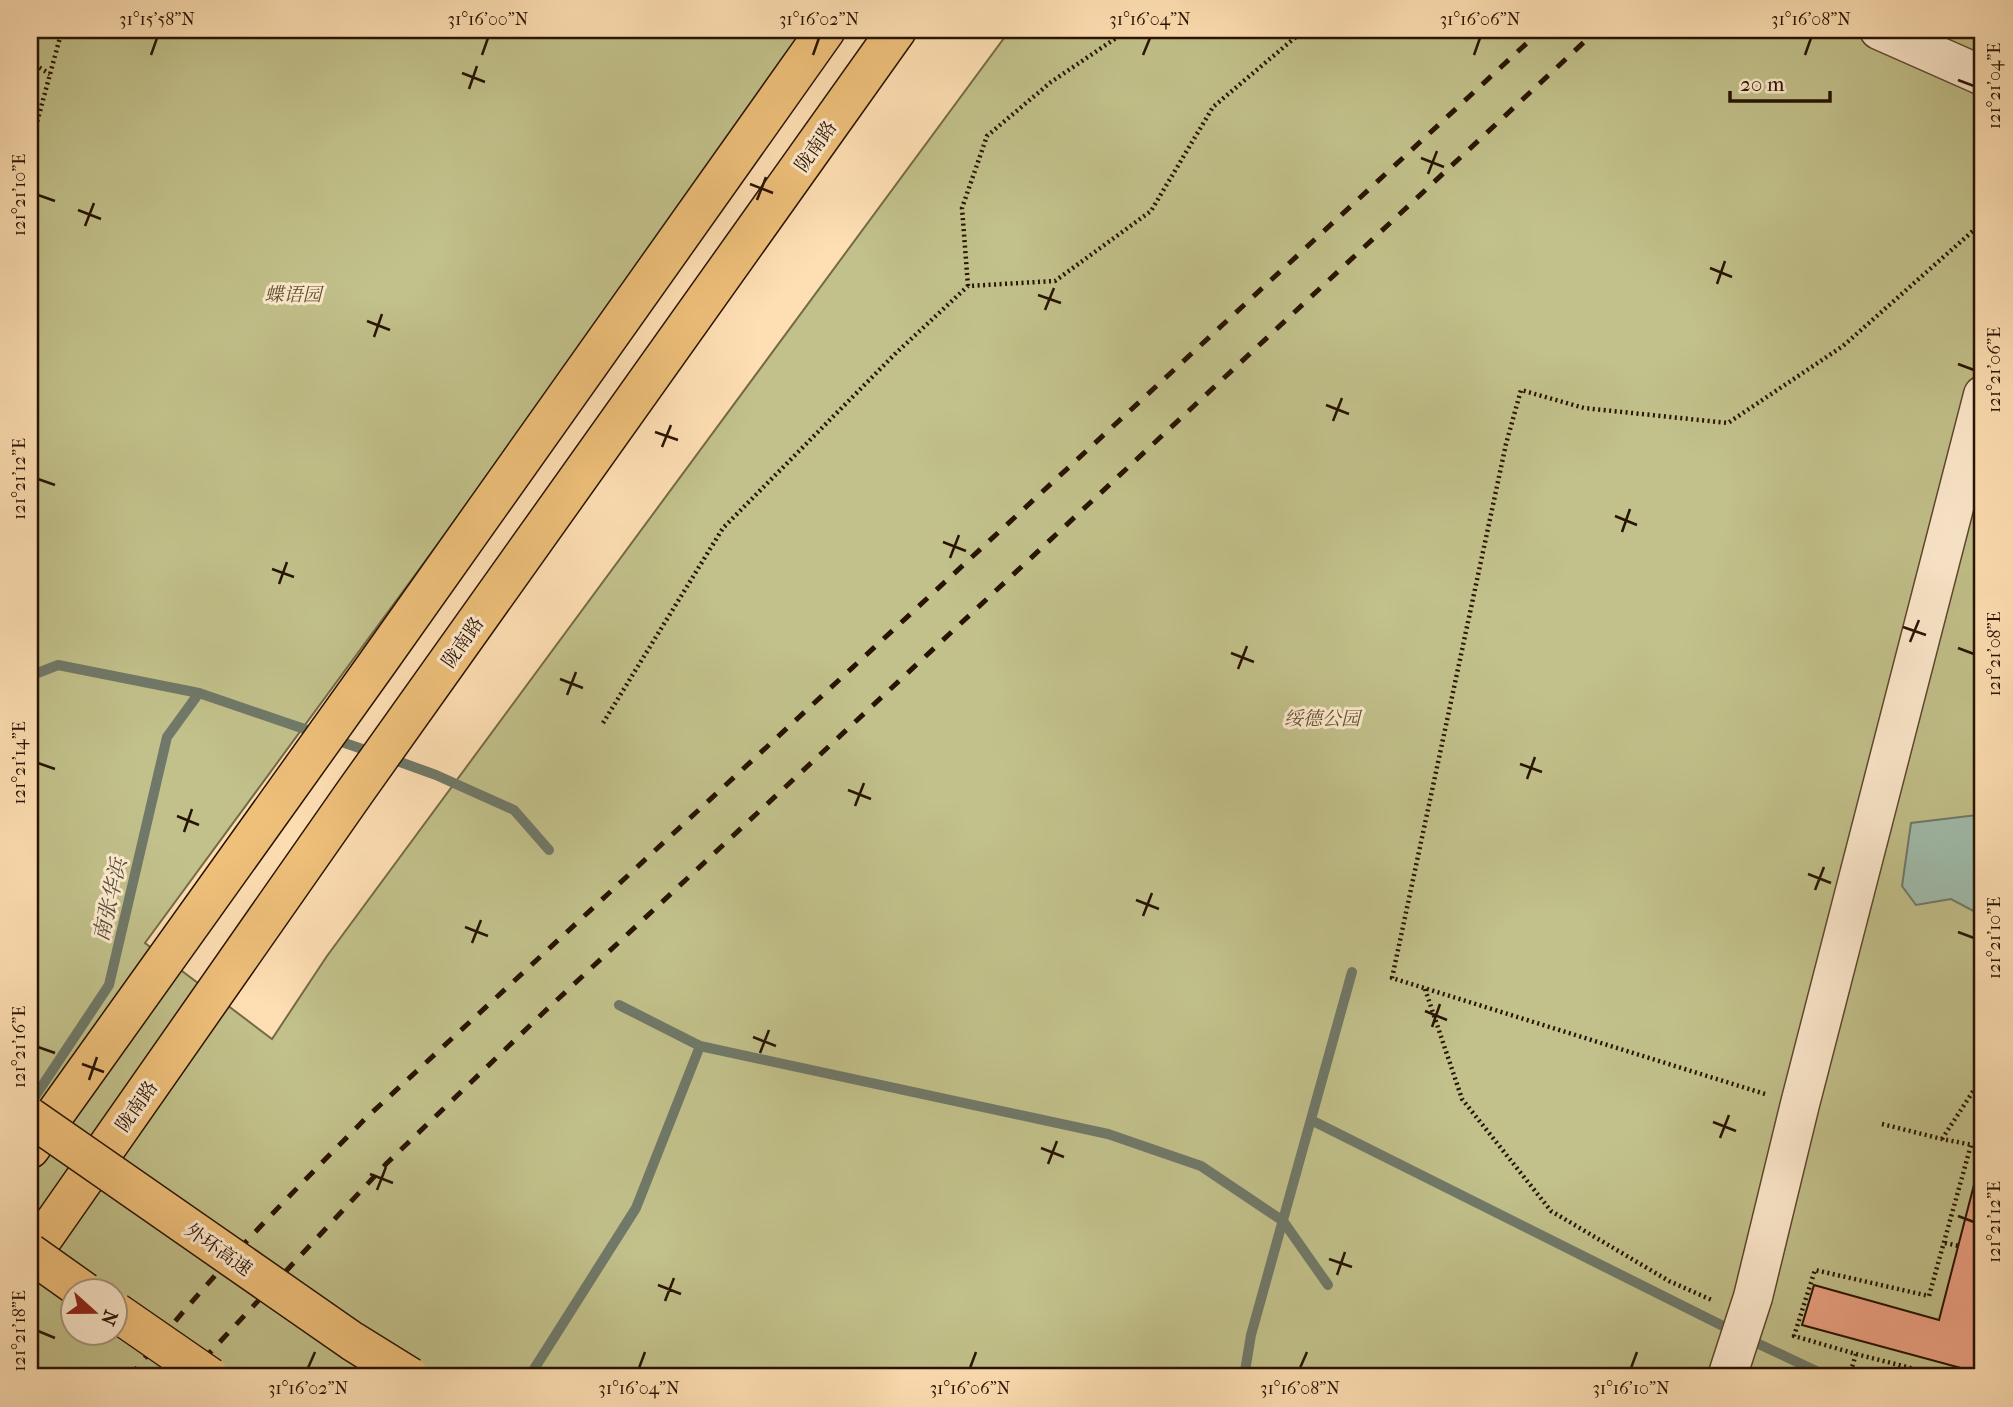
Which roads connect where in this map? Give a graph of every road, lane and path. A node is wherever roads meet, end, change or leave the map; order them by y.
1 (62, 30) edge
2 (354, 30) edge
3 (405, 30) edge
4 (826, 30) edge
5 (897, 30) edge
6 (1124, 30) edge
7 (1304, 30) edge
8 (1879, 30) edge
9 (30, 62) edge
10 (50, 74) junction
11 (1983, 76) edge
12 (30, 148) edge
13 (1983, 222) edge
14 (968, 286) junction
15 (1983, 394) edge
16 (603, 723) dead end
17 (1424, 988) junction
18 (1983, 1076) edge
19 (1800, 1104) junction
20 (30, 1117) edge
21 (1882, 1124) dead end
22 (1942, 1139) junction
23 (1971, 1145) junction
24 (1983, 1147) edge
25 (30, 1149) edge
26 (1945, 1243) junction
27 (1959, 1246) dead end
28 (30, 1255) edge
29 (64, 1278) edge
30 (1750, 1306) junction
31 (130, 1322) edge
32 (1856, 1354) junction
33 (1850, 1375) edge
34 (210, 1377) edge
35 (410, 1377) edge
36 (1727, 1377) edge
37 (1946, 1377) edge

1 - 10 path
2 - 3 path
4 - 25 main road
5 - 28 main road, 陇南路
6 - 14 path
7 - 14 path
8 - 11 street
9 - 10 path
10 - 12 path
13 - 17 path
14 - 16 path
15 - 19 street
17 - 19 path
17 - 30 path
18 - 22 path
19 - 30 street
20 - 35 main road, 外环高速, bridge
21 - 22 path
22 - 23 path
23 - 24 path
23 - 26 path
26 - 27 path
26 - 32 path
28 - 29 main road, bridge
30 - 36 street
31 - 34 main road, bridge
32 - 33 path
32 - 37 path

